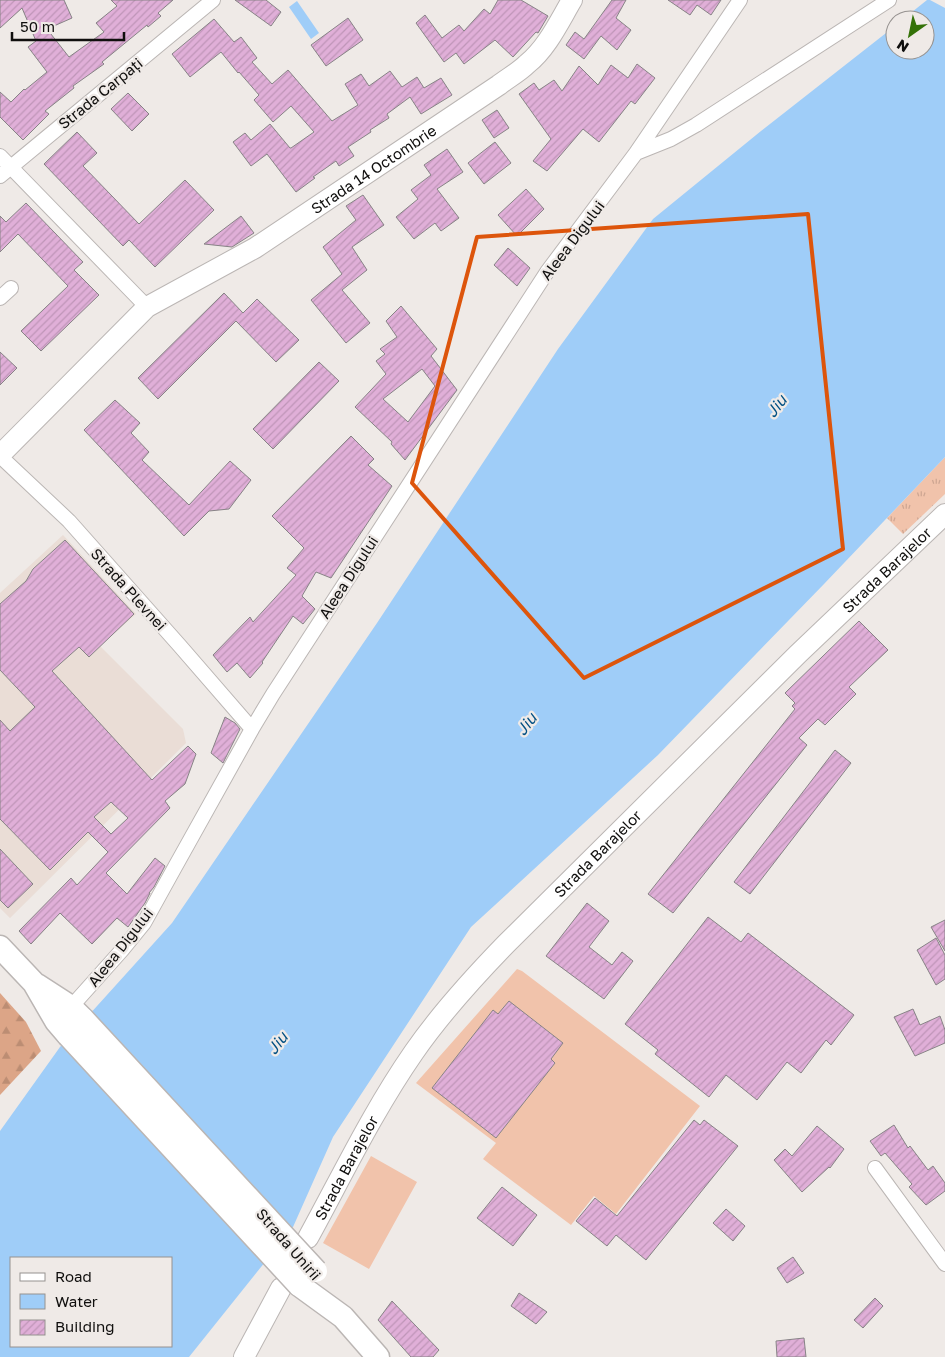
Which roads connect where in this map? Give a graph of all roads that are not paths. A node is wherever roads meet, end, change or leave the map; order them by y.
1 (213, 0) edge
2 (572, 0) edge
3 (740, 0) edge
4 (889, 0) edge
5 (636, 154) junction
6 (0, 156) edge
7 (5, 171) edge
8 (11, 288) dead end
9 (0, 298) edge
10 (147, 307) junction
11 (0, 456) edge
12 (945, 514) edge
13 (252, 729) junction
14 (0, 947) edge
15 (74, 1021) junction
16 (875, 1168) dead end
17 (308, 1238) dead end
18 (945, 1264) edge
19 (299, 1281) junction
20 (244, 1357) edge
21 (378, 1357) edge

1 - 7 street, Strada Carpați
2 - 10 main road, Strada 14 Octombrie
3 - 5 street, Aleea Digului
4 - 5 street, Aleea Digului
5 - 13 street, Aleea Digului
6 - 7 street
7 - 10 street
8 - 9 street
10 - 11 main road, Strada 14 Octombrie
11 - 13 street, Strada Plevnei
12 - 17 main road, Strada Barajelor
13 - 15 street, Aleea Digului
14 - 15 main road, Strada Unirii
15 - 19 main road, Strada Unirii, bridge
16 - 18 street
19 - 20 main road
19 - 21 main road, Strada Unirii

